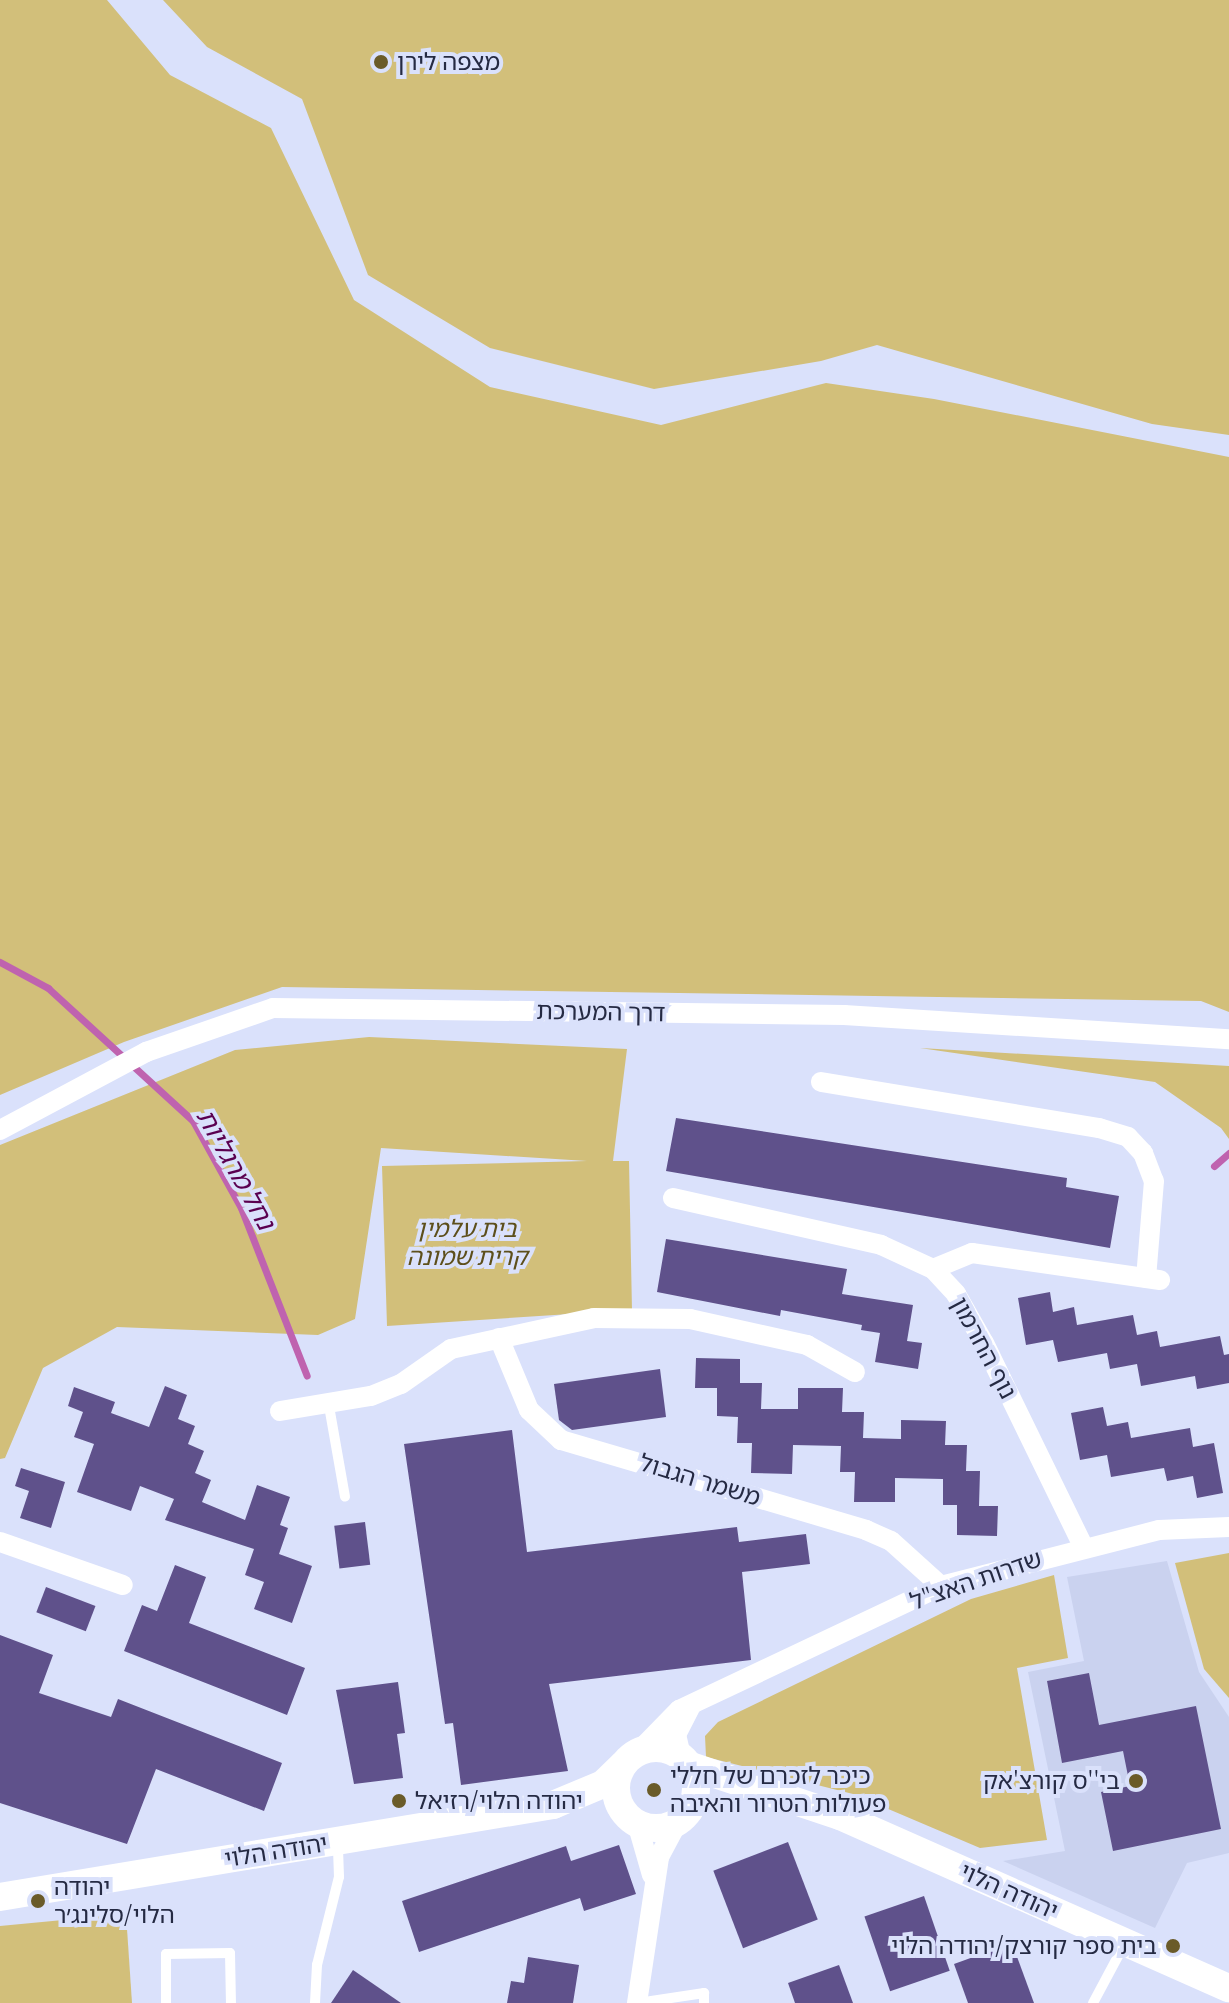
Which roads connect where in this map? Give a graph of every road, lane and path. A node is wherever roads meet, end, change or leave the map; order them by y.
1 (1229, 1039) edge
2 (821, 1082) dead end
3 (0, 1130) edge
4 (673, 1198) dead end
5 (933, 1269) junction
6 (499, 1338) junction
7 (855, 1372) dead end
8 (329, 1406) junction
9 (280, 1411) dead end
10 (345, 1497) dead end
11 (1229, 1527) edge
12 (0, 1542) edge
13 (1083, 1546) junction
14 (123, 1585) dead end
15 (941, 1586) junction
16 (693, 1703) junction
17 (631, 1758) junction
18 (686, 1761) junction
19 (788, 1797) junction
20 (553, 1805) junction
21 (631, 1819) junction
22 (681, 1820) junction
23 (338, 1841) junction
24 (654, 1886) junction
25 (0, 1897) edge
26 (1126, 1942) junction
27 (1229, 1988) edge
28 (166, 2003) edge
29 (231, 2003) edge
30 (315, 2003) edge
31 (637, 2003) edge
32 (704, 2003) edge
33 (1093, 2003) edge

1 - 3 street, דרך המערכת
2 - 5 street
4 - 5 street, נוף החרמון
5 - 13 street, נוף החרמון
6 - 7 street
6 - 8 street
6 - 15 street, משמר הגבול
8 - 9 street
8 - 10 lane
11 - 13 street, שדרות האצ"ל
12 - 14 street
13 - 15 street, שדרות האצ"ל
15 - 16 street, שדרות האצ"ל
16 - 17 street, שדרות האצ"ל
16 - 18 street
17 - 18 street
17 - 20 street, יהודה הלוי
17 - 21 street
18 - 19 street, יהודה הלוי
18 - 22 street
19 - 22 street, יהודה הלוי
19 - 26 street, יהודה הלוי
20 - 21 street, יהודה הלוי
20 - 23 street, יהודה הלוי
21 - 22 street
21 - 24 street
22 - 24 street
23 - 25 street, יהודה הלוי
23 - 30 lane
24 - 31 street
26 - 27 street, יהודה הלוי
26 - 33 lane
28 - 29 lane
31 - 32 lane

